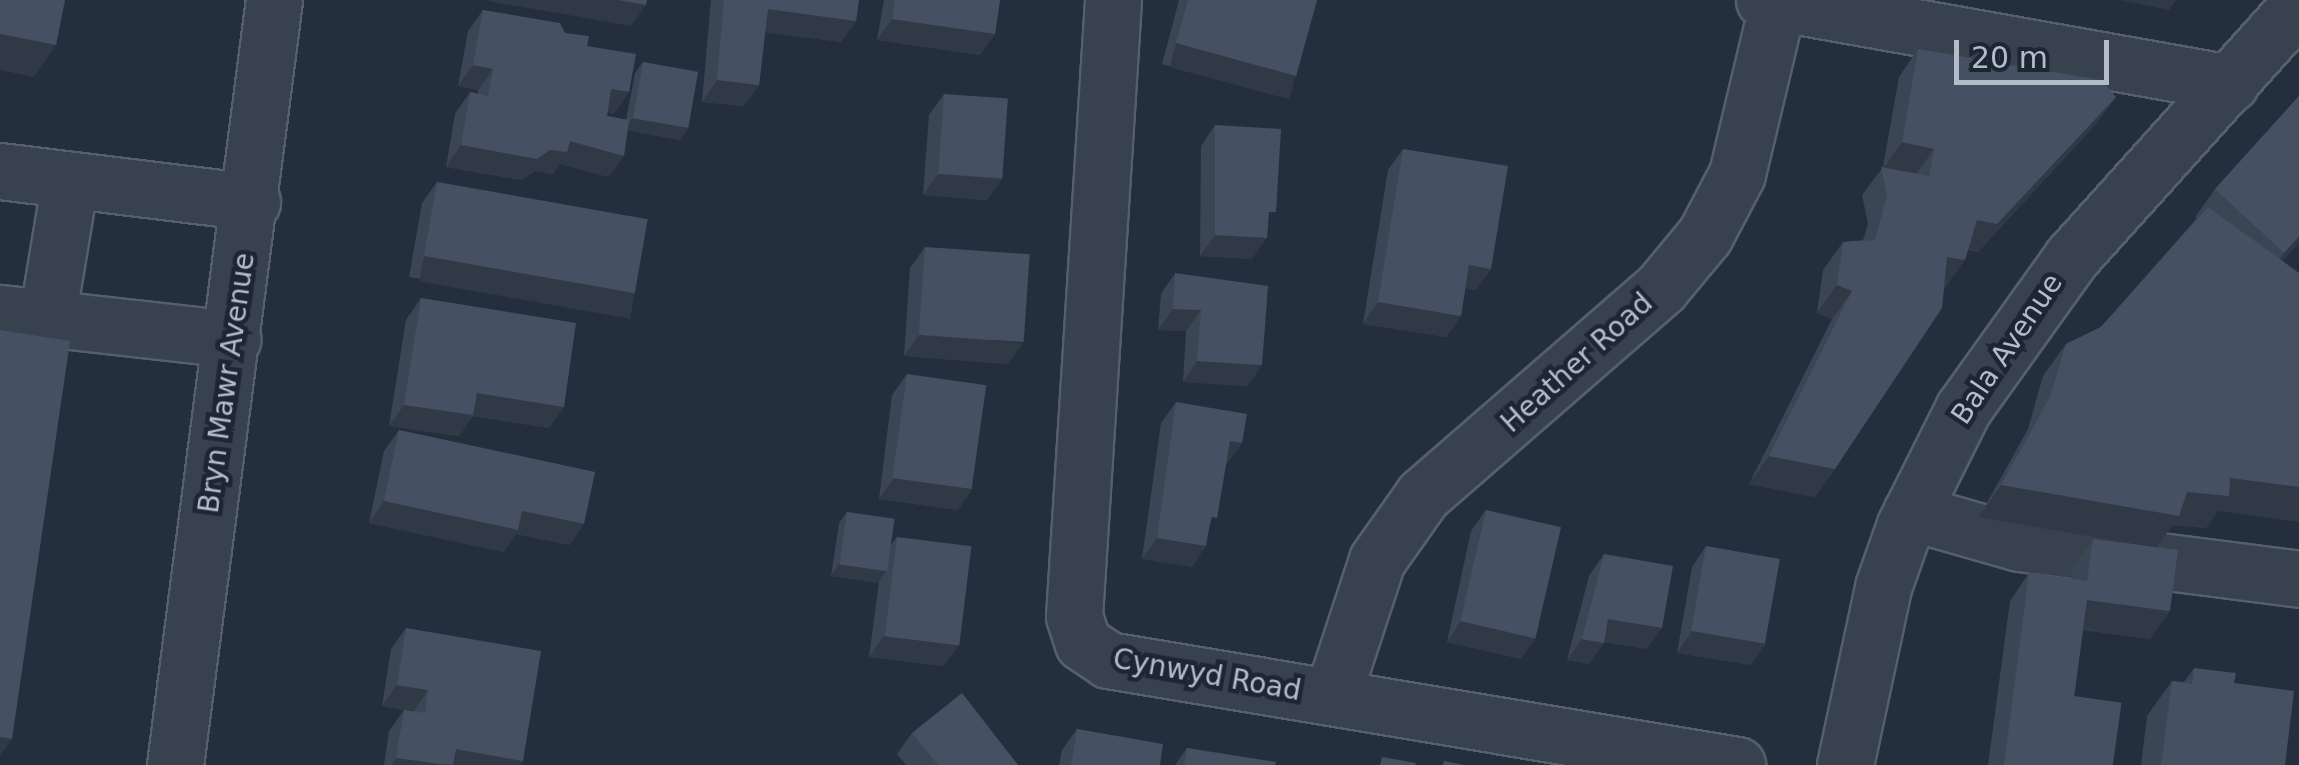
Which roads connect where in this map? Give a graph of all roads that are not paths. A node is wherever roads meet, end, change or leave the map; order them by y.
1 (274, 0) edge
2 (1112, 0) edge
3 (1771, 1) edge
4 (2299, 5) edge
5 (2231, 82) junction
6 (0, 171) edge
7 (70, 180) junction
8 (252, 202) junction
9 (23, 316) edge
10 (233, 339) junction
11 (1911, 512) junction
12 (2299, 578) edge
13 (1332, 697) junction
14 (176, 765) edge
15 (1736, 765) edge
16 (1845, 765) edge

1 - 8 street, Bryn Mawr Avenue
2 - 13 street, Cynwyd Road
3 - 5 street
3 - 13 street, Heather Road
4 - 5 street, Bala Avenue
5 - 11 street, Bala Avenue
6 - 7 street
7 - 8 street
7 - 9 street
8 - 10 street, Bryn Mawr Avenue
9 - 10 street
10 - 14 street, Bryn Mawr Avenue
11 - 12 street
11 - 16 street, Bala Avenue
13 - 15 street, Cynwyd Road

